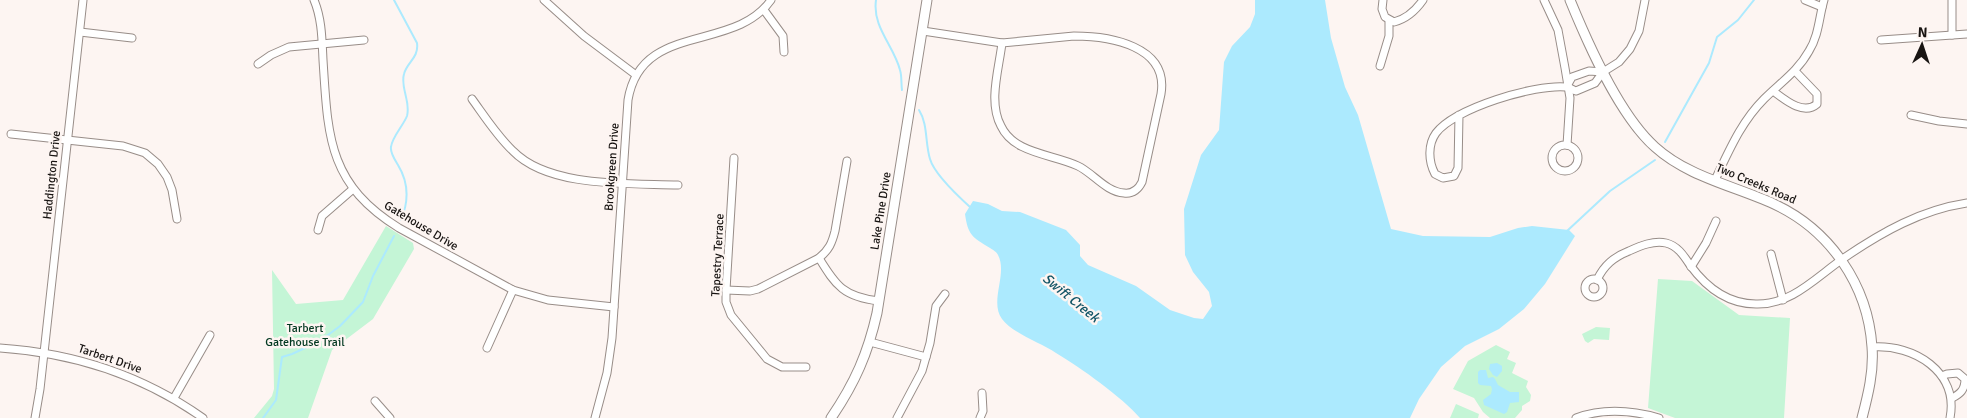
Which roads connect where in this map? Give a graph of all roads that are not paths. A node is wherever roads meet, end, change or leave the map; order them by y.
1 (83, 0) edge
2 (314, 0) edge
3 (544, 0) edge
4 (771, 0) edge
5 (928, 0) edge
6 (1383, 0) edge
7 (1423, 0) edge
8 (1544, 0) edge
9 (1570, 0) edge
10 (1645, 0) edge
11 (1805, 0) edge
12 (1952, 0) edge
13 (1823, 4) edge
14 (764, 10) junction
15 (1389, 20) junction
16 (922, 31) junction
17 (80, 32) junction
18 (1967, 34) edge
19 (1952, 35) junction
20 (132, 38) dead end
21 (364, 40) dead end
22 (1881, 40) dead end
23 (322, 43) junction
24 (1002, 43) junction
25 (784, 52) dead end
26 (258, 64) dead end
27 (1380, 66) dead end
28 (1795, 71) junction
29 (1603, 72) junction
30 (636, 75) junction
31 (1567, 86) junction
32 (1773, 92) junction
33 (472, 100) dead end
34 (1911, 115) dead end
35 (1459, 116) junction
36 (1967, 124) edge
37 (11, 134) dead end
38 (67, 140) junction
39 (1567, 145) dead end
40 (734, 158) dead end
41 (847, 161) dead end
42 (1715, 180) junction
43 (622, 182) junction
44 (678, 185) dead end
45 (353, 189) junction
46 (1967, 203) edge
47 (176, 219) dead end
48 (1716, 222) dead end
49 (318, 230) dead end
50 (1771, 254) dead end
51 (819, 258) junction
52 (1842, 259) junction
53 (1691, 267) junction
54 (1597, 280) dead end
55 (513, 290) junction
56 (726, 290) junction
57 (945, 294) dead end
58 (1783, 300) junction
59 (878, 301) junction
60 (614, 307) junction
61 (210, 336) dead end
62 (870, 342) junction
63 (1872, 347) junction
64 (0, 348) edge
65 (487, 348) dead end
66 (44, 352) junction
67 (926, 357) junction
68 (806, 367) dead end
69 (1942, 376) junction
70 (982, 393) dead end
71 (174, 398) junction
72 (1952, 398) junction
73 (375, 401) dead end
74 (35, 418) edge
75 (203, 418) edge
76 (390, 418) edge
77 (595, 418) edge
78 (831, 418) edge
79 (897, 418) edge
80 (980, 418) edge
81 (1576, 418) edge
82 (1659, 418) edge
83 (1862, 418) edge
84 (1950, 418) edge

1 - 17 street, Haddington Drive
2 - 23 street, Gatehouse Drive
3 - 30 street
4 - 14 street, Brookgreen Drive
5 - 16 street, Lake Pine Drive
6 - 15 street
7 - 15 street
8 - 31 street
9 - 29 street, Two Creeks Road
10 - 29 street
11 - 13 street
12 - 19 street
13 - 28 street
14 - 25 street
14 - 30 street, Brookgreen Drive
15 - 27 street
16 - 24 street
16 - 59 street, Lake Pine Drive
17 - 20 street
17 - 38 street, Haddington Drive
18 - 19 street
19 - 22 street
21 - 23 street
23 - 26 street
23 - 45 street, Gatehouse Drive
24 - 24 street
28 - 32 street
28 - 32 street
29 - 31 street
29 - 31 street
29 - 42 street, Two Creeks Road
30 - 43 street, Brookgreen Drive
31 - 35 street
31 - 39 street
32 - 42 street
33 - 43 street
34 - 36 street
35 - 35 street
37 - 38 street
38 - 47 street
38 - 66 street, Haddington Drive
40 - 56 street, Tapestry Terrace
41 - 51 street
42 - 52 street, Two Creeks Road
43 - 44 street
43 - 60 street, Brookgreen Drive
45 - 49 street
45 - 55 street, Gatehouse Drive
46 - 52 street
48 - 53 street
50 - 58 street
51 - 56 street
51 - 59 street
52 - 58 street
52 - 63 street, Two Creeks Road
53 - 54 street
53 - 58 street
55 - 60 street, Gatehouse Drive
55 - 65 street
56 - 68 street, Tapestry Terrace
57 - 67 street
59 - 62 street, Lake Pine Drive
60 - 77 street, Brookgreen Drive
61 - 71 street
62 - 67 street
62 - 78 street, Lake Pine Drive
63 - 69 street
63 - 83 street, Two Creeks Road
64 - 66 street, Tarbert Drive
66 - 71 street, Tarbert Drive
66 - 74 street, Haddington Drive
67 - 79 street
69 - 72 street
69 - 72 street
70 - 80 street
71 - 75 street, Tarbert Drive
72 - 84 street
73 - 76 street
81 - 82 street

